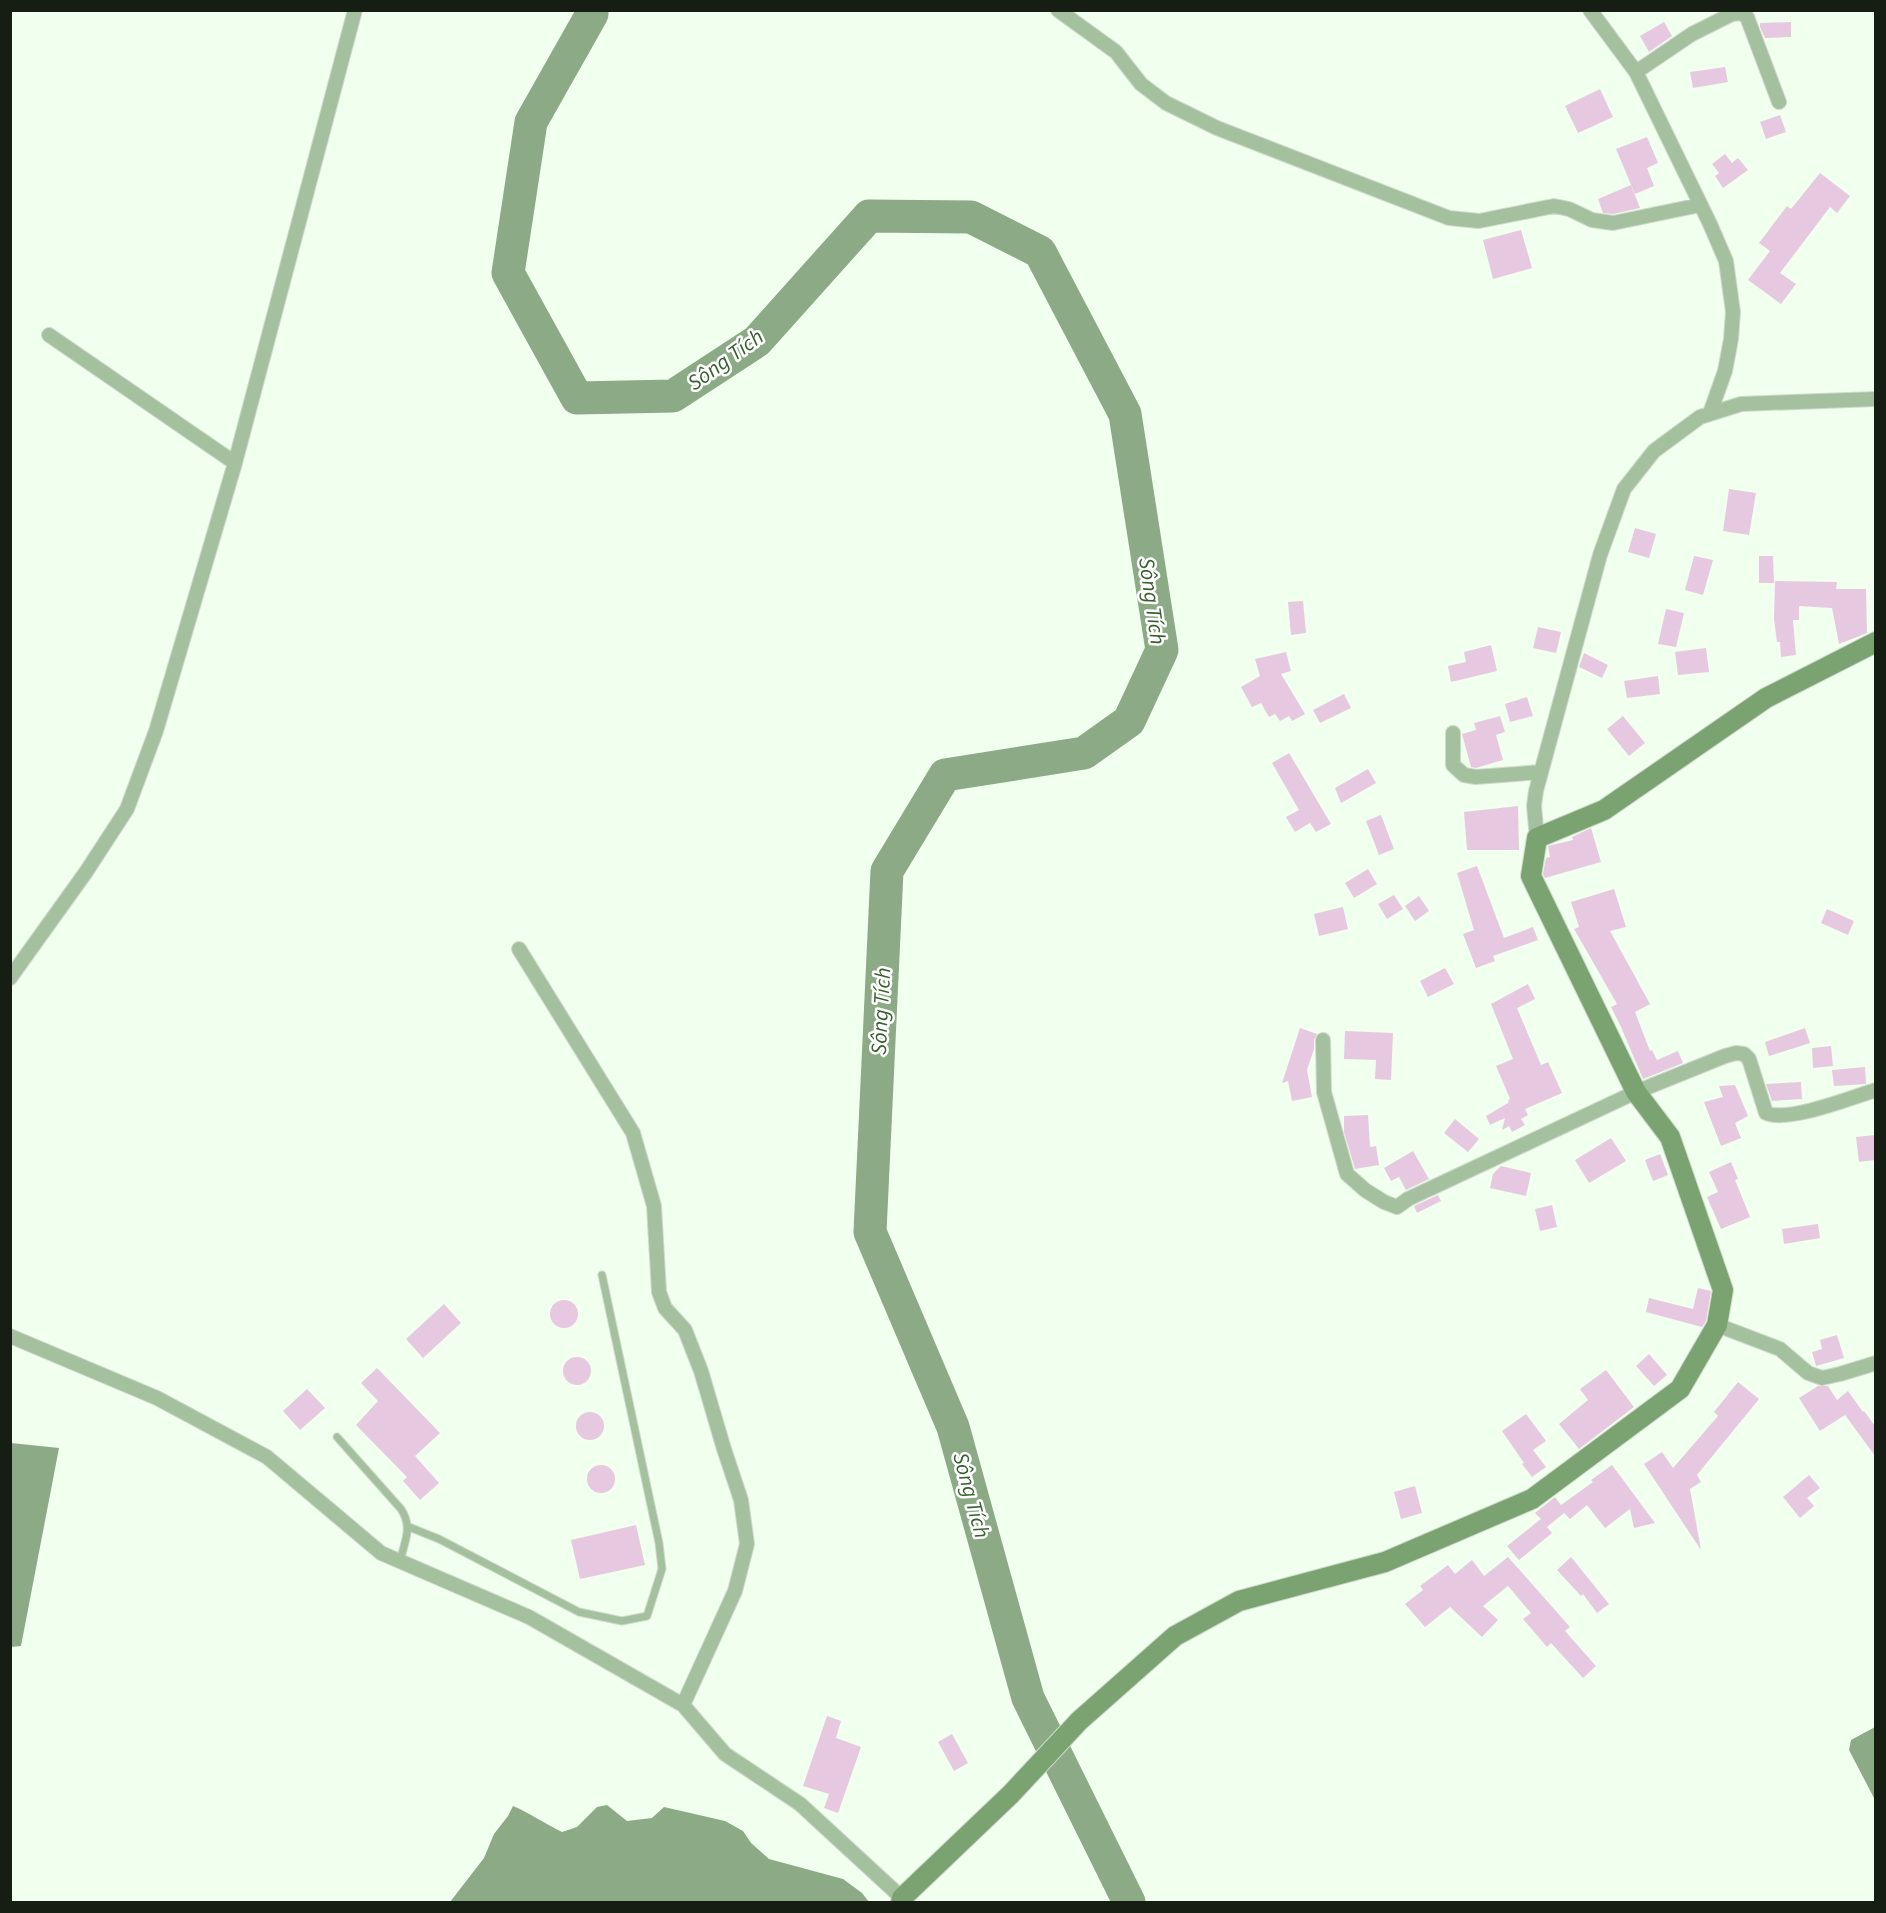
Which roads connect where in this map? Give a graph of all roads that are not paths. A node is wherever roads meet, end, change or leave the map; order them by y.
1 (355, 10) edge
2 (1058, 10) edge
3 (1590, 10) edge
4 (1636, 72) junction
5 (1779, 102) dead end
6 (1700, 205) junction
7 (49, 335) dead end
8 (1875, 399) edge
9 (1710, 413) junction
10 (236, 463) junction
11 (1875, 642) edge
12 (1453, 733) dead end
13 (1541, 772) junction
14 (1538, 838) junction
15 (519, 948) dead end
16 (10, 978) edge
17 (1323, 1040) dead end
18 (1875, 1090) edge
19 (1636, 1092) junction
20 (602, 1275) dead end
21 (1717, 1325) junction
22 (10, 1336) edge
23 (1875, 1363) edge
24 (337, 1437) dead end
25 (409, 1527) junction
26 (400, 1561) junction
27 (683, 1705) junction
28 (902, 1900) edge

1 - 10 street
2 - 6 street
3 - 4 street
4 - 5 street
4 - 6 street
6 - 9 street
7 - 10 street
8 - 9 street
9 - 13 street
10 - 16 street
11 - 14 street
12 - 13 street
13 - 14 street
14 - 19 street
15 - 27 street
17 - 19 street
18 - 19 street
19 - 21 street
20 - 25 lane
21 - 23 street
21 - 28 street
22 - 26 street
24 - 25 lane
25 - 26 lane
26 - 27 street
27 - 28 street

